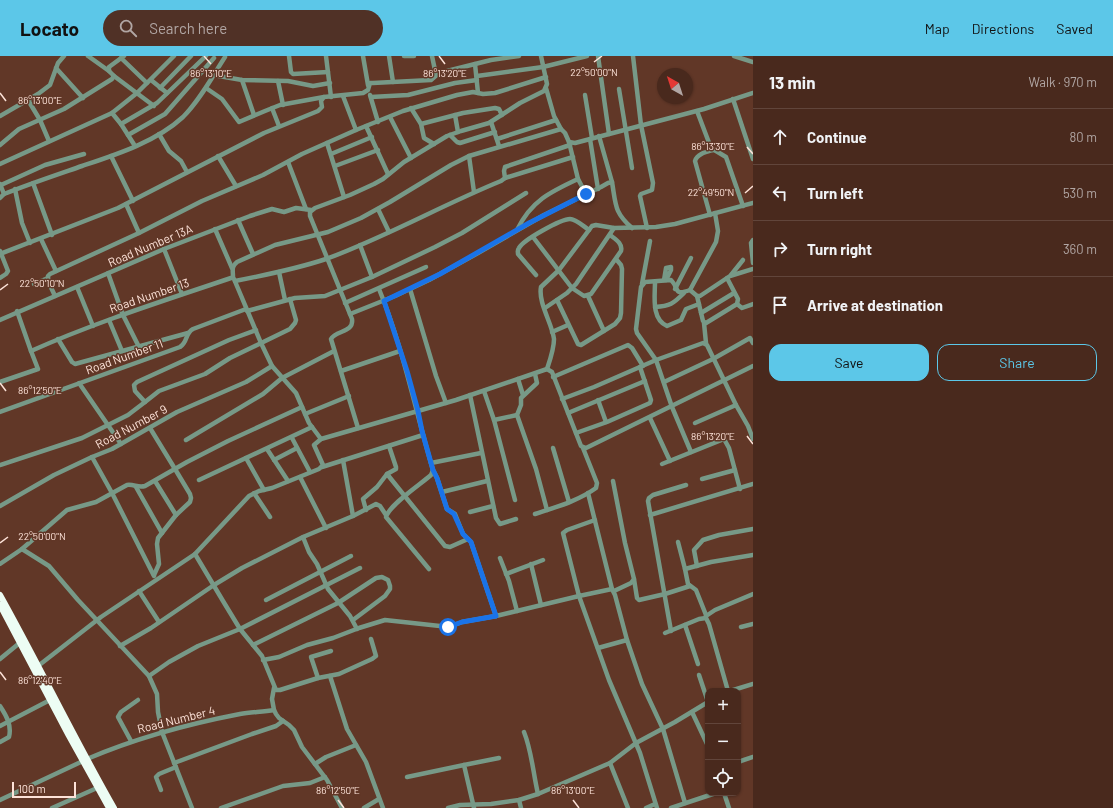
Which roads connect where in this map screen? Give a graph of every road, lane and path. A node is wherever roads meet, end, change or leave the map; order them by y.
1 (64, 56) edge
2 (88, 56) edge
3 (174, 56) edge
4 (191, 56) edge
5 (206, 56) edge
6 (289, 56) edge
7 (326, 56) edge
8 (363, 56) edge
9 (389, 56) edge
10 (404, 56) edge
11 (414, 56) edge
12 (432, 56) edge
13 (519, 56) edge
14 (541, 56) edge
15 (587, 56) edge
16 (598, 56) edge
17 (633, 56) edge
18 (734, 56) edge
19 (122, 57) edge
20 (224, 57) edge
21 (740, 57) edge
22 (214, 58) dead end
23 (753, 62) edge
24 (475, 64) junction
25 (543, 67) junction
26 (56, 68) junction
27 (108, 71) junction
28 (328, 72) junction
29 (213, 75) junction
30 (436, 75) junction
31 (114, 76) junction
32 (546, 77) junction
33 (477, 78) junction
34 (242, 80) junction
35 (278, 81) junction
36 (149, 82) junction
37 (393, 82) junction
38 (330, 83) junction
39 (368, 87) junction
40 (160, 88) junction
41 (206, 88) junction
42 (546, 88) junction
43 (619, 89) dead end
44 (137, 93) junction
45 (167, 93) junction
46 (478, 93) junction
47 (753, 93) edge
48 (585, 95) dead end
49 (343, 96) junction
50 (324, 97) junction
51 (332, 97) junction
52 (370, 97) junction
53 (83, 98) junction
54 (733, 99) junction
55 (28, 100) junction
56 (283, 105) junction
57 (154, 106) junction
58 (272, 108) junction
59 (411, 108) junction
60 (697, 111) junction
61 (112, 113) junction
62 (254, 115) junction
63 (455, 115) junction
64 (502, 115) junction
65 (0, 116) edge
66 (390, 117) junction
67 (40, 120) junction
68 (556, 120) junction
69 (378, 122) junction
70 (491, 122) junction
71 (121, 124) junction
72 (421, 124) junction
73 (642, 125) junction
74 (280, 126) junction
75 (366, 126) junction
76 (561, 129) junction
77 (626, 129) junction
78 (356, 130) junction
79 (458, 132) junction
80 (495, 132) junction
81 (159, 134) junction
82 (609, 134) junction
83 (128, 135) junction
84 (450, 135) junction
85 (599, 136) junction
86 (372, 137) junction
87 (497, 139) junction
88 (591, 139) junction
89 (49, 141) junction
90 (327, 143) junction
91 (434, 144) junction
92 (569, 144) junction
93 (0, 145) edge
94 (135, 146) junction
95 (499, 146) junction
96 (378, 150) junction
97 (713, 150) junction
98 (84, 154) dead end
99 (331, 154) junction
100 (111, 156) junction
101 (218, 156) junction
102 (469, 156) junction
103 (573, 157) junction
104 (411, 158) junction
105 (753, 159) edge
106 (288, 162) junction
107 (0, 164) edge
108 (335, 166) junction
109 (632, 168) dead end
110 (187, 172) junction
111 (388, 174) junction
112 (505, 178) junction
113 (578, 179) junction
114 (612, 182) junction
115 (33, 183) junction
116 (0, 184) edge
117 (236, 186) junction
118 (598, 189) junction
119 (15, 190) junction
120 (474, 192) junction
121 (4, 194) junction
122 (526, 194) dead end
123 (586, 194) junction
124 (344, 197) junction
125 (0, 198) edge
126 (133, 201) junction
127 (753, 203) edge
128 (126, 204) junction
129 (743, 206) junction
130 (378, 209) junction
131 (309, 210) junction
132 (715, 213) junction
133 (710, 215) junction
134 (238, 220) junction
135 (614, 228) junction
136 (632, 228) junction
137 (647, 228) junction
138 (215, 229) junction
139 (589, 230) junction
140 (516, 231) junction
141 (389, 232) junction
142 (139, 233) junction
143 (317, 234) junction
144 (52, 235) junction
145 (610, 235) junction
146 (533, 237) junction
147 (41, 239) junction
148 (753, 240) edge
149 (650, 241) dead end
150 (30, 243) junction
151 (360, 245) junction
152 (164, 249) junction
153 (0, 253) edge
154 (254, 254) junction
155 (327, 258) junction
156 (691, 258) dead end
157 (616, 259) junction
158 (743, 260) dead end
159 (753, 263) edge
160 (426, 267) dead end
161 (232, 268) junction
162 (753, 268) edge
163 (559, 270) junction
164 (56, 271) junction
165 (279, 272) junction
166 (108, 273) junction
167 (536, 275) dead end
168 (372, 276) junction
169 (728, 277) junction
170 (0, 278) edge
171 (48, 278) junction
172 (234, 279) junction
173 (655, 282) junction
174 (34, 284) dead end
175 (642, 284) junction
176 (77, 287) junction
177 (379, 288) junction
178 (572, 288) junction
179 (340, 289) junction
180 (410, 289) junction
181 (676, 289) junction
182 (690, 290) junction
183 (684, 293) junction
184 (734, 293) junction
185 (182, 294) junction
186 (55, 296) junction
187 (588, 296) junction
188 (697, 296) junction
189 (288, 300) junction
190 (557, 300) junction
191 (384, 301) junction
192 (346, 303) junction
193 (699, 304) junction
194 (737, 304) junction
195 (753, 304) edge
196 (655, 307) junction
197 (545, 308) junction
198 (246, 310) junction
199 (18, 311) junction
200 (701, 313) junction
201 (350, 314) junction
202 (123, 315) junction
203 (0, 320) edge
204 (109, 320) junction
205 (704, 323) junction
206 (568, 325) junction
207 (93, 326) junction
208 (256, 330) junction
209 (604, 331) junction
210 (552, 332) junction
211 (188, 333) junction
212 (58, 339) junction
213 (260, 343) junction
214 (753, 343) edge
215 (706, 344) junction
216 (139, 347) junction
217 (753, 349) edge
218 (31, 351) junction
219 (122, 351) junction
220 (334, 351) junction
221 (400, 351) junction
222 (713, 358) junction
223 (656, 360) junction
224 (272, 366) junction
225 (642, 366) junction
226 (753, 366) edge
227 (547, 369) junction
228 (341, 371) junction
229 (535, 374) junction
230 (553, 377) junction
231 (282, 378) junction
232 (518, 380) junction
233 (645, 381) junction
234 (725, 381) junction
235 (0, 382) edge
236 (664, 382) junction
237 (79, 383) junction
238 (484, 391) junction
239 (470, 395) junction
240 (523, 395) junction
241 (349, 396) junction
242 (562, 400) junction
243 (598, 400) junction
244 (145, 402) junction
245 (446, 403) junction
246 (736, 405) junction
247 (302, 407) junction
248 (672, 407) junction
249 (418, 411) junction
250 (0, 412) edge
251 (568, 413) junction
252 (305, 414) junction
253 (517, 414) junction
254 (650, 418) junction
255 (494, 420) junction
256 (606, 422) junction
257 (696, 424) dead end
258 (109, 425) junction
259 (312, 427) junction
260 (150, 428) junction
261 (358, 428) junction
262 (576, 433) junction
263 (423, 435) junction
264 (292, 438) junction
265 (321, 439) junction
266 (753, 439) edge
267 (186, 440) dead end
268 (121, 444) junction
269 (389, 446) junction
270 (297, 448) junction
271 (553, 448) dead end
272 (583, 448) junction
273 (267, 449) junction
274 (691, 452) junction
275 (481, 453) junction
276 (92, 457) junction
277 (246, 458) junction
278 (274, 460) junction
279 (344, 460) junction
280 (670, 461) junction
281 (431, 463) junction
282 (0, 464) edge
283 (662, 464) dead end
284 (322, 467) junction
285 (176, 469) junction
286 (433, 470) junction
287 (735, 470) junction
288 (310, 472) junction
289 (387, 474) junction
290 (300, 477) junction
291 (702, 479) dead end
292 (199, 480) dead end
293 (155, 481) junction
294 (288, 481) junction
295 (488, 481) junction
296 (613, 481) dead end
297 (753, 484) edge
298 (686, 485) dead end
299 (136, 487) junction
300 (740, 489) junction
301 (264, 490) junction
302 (442, 492) junction
303 (112, 493) junction
304 (254, 493) junction
305 (588, 493) junction
306 (405, 497) junction
307 (515, 500) dead end
308 (569, 502) junction
309 (0, 506) edge
310 (493, 506) junction
311 (366, 510) junction
312 (547, 510) junction
313 (470, 512) dead end
314 (535, 514) dead end
315 (176, 515) junction
316 (386, 515) junction
317 (650, 515) junction
318 (353, 516) junction
319 (270, 517) dead end
320 (516, 519) dead end
321 (595, 520) junction
322 (326, 528) junction
323 (753, 530) edge
324 (162, 533) junction
325 (303, 537) junction
326 (468, 539) junction
327 (678, 542) dead end
328 (22, 549) junction
329 (195, 554) junction
330 (753, 555) edge
331 (351, 556) dead end
332 (500, 558) dead end
333 (543, 560) dead end
334 (0, 564) edge
335 (531, 564) junction
336 (698, 566) junction
337 (360, 568) dead end
338 (685, 569) junction
339 (429, 570) dead end
340 (321, 572) junction
341 (506, 574) junction
342 (155, 577) junction
343 (634, 578) junction
344 (214, 585) junction
345 (327, 586) junction
346 (690, 586) junction
347 (613, 590) junction
348 (139, 591) junction
349 (664, 594) junction
350 (753, 594) edge
351 (0, 595) edge
352 (579, 596) junction
353 (266, 600) dead end
354 (338, 603) junction
355 (0, 605) edge
356 (541, 606) junction
357 (516, 611) junction
358 (496, 616) junction
359 (705, 616) junction
360 (97, 620) junction
361 (353, 620) junction
362 (159, 622) junction
363 (753, 624) edge
364 (685, 625) junction
365 (741, 627) dead end
366 (240, 629) junction
367 (357, 629) junction
368 (671, 631) junction
369 (666, 633) dead end
370 (371, 639) dead end
371 (627, 640) junction
372 (22, 641) junction
373 (253, 645) junction
374 (120, 646) junction
375 (598, 648) junction
376 (331, 651) dead end
377 (0, 658) edge
378 (263, 660) junction
379 (698, 664) dead end
380 (38, 666) junction
381 (699, 675) dead end
382 (149, 676) junction
383 (330, 676) junction
384 (318, 678) junction
385 (753, 684) edge
386 (274, 688) junction
387 (728, 688) edge
388 (739, 688) edge
389 (705, 693) edge
390 (50, 700) junction
391 (138, 700) dead end
392 (705, 704) edge
393 (0, 706) edge
394 (274, 710) junction
395 (692, 712) junction
396 (283, 721) junction
397 (9, 722) junction
398 (0, 726) edge
399 (663, 728) junction
400 (162, 732) junction
401 (524, 732) dead end
402 (705, 740) edge
403 (131, 741) junction
404 (0, 742) edge
405 (636, 743) junction
406 (356, 745) junction
407 (753, 757) edge
408 (499, 758) dead end
409 (85, 760) junction
410 (741, 761) edge
411 (610, 763) junction
412 (315, 764) junction
413 (175, 765) junction
414 (464, 765) junction
415 (325, 777) junction
416 (407, 777) dead end
417 (97, 788) junction
418 (161, 790) dead end
419 (538, 794) junction
420 (707, 796) edge
421 (725, 796) edge
422 (380, 799) junction
423 (0, 800) edge
424 (519, 800) junction
425 (685, 803) junction
426 (473, 806) edge
427 (656, 806) edge
428 (54, 808) edge
429 (109, 808) edge
430 (114, 808) edge
431 (192, 808) edge
432 (221, 808) edge
433 (342, 808) edge
434 (364, 808) edge
435 (383, 808) edge
436 (448, 808) edge
437 (521, 808) edge
438 (628, 808) edge
439 (646, 808) edge
440 (670, 808) edge
441 (728, 808) edge

1 - 26 street
2 - 27 street
3 - 36 street
4 - 40 street
5 - 45 street
6 - 28 street
7 - 28 street
8 - 39 street
9 - 37 street
10 - 11 street
12 - 30 street
13 - 24 street
14 - 25 street
15 - 25 street
16 - 82 street
17 - 73 street
18 - 21 street
19 - 27 street
19 - 36 street
20 - 29 street
21 - 23 street
22 - 83 street
24 - 30 street
24 - 33 street
25 - 32 street
25 - 33 street
26 - 53 street
26 - 55 street
27 - 31 street
28 - 38 street
29 - 34 street
29 - 41 street
30 - 37 street
31 - 44 street
31 - 53 street
32 - 42 street
32 - 46 street
33 - 46 street
33 - 52 street
34 - 35 street
34 - 62 street
35 - 38 street
35 - 56 street
36 - 40 street
36 - 44 street
37 - 39 street
38 - 51 street
39 - 49 street
39 - 52 street
40 - 45 street
41 - 62 street
41 - 81 street
42 - 64 street, Road Number 13A
42 - 68 street
43 - 77 street
44 - 57 street
44 - 61 street
45 - 57 street
46 - 59 street
47 - 54 street
48 - 88 street
49 - 51 street
49 - 78 street
50 - 51 street
50 - 56 street
50 - 74 street
52 - 69 street
53 - 67 street
54 - 60 street
54 - 105 street
55 - 65 street
55 - 67 street
56 - 58 street
57 - 71 street
58 - 62 street
58 - 74 street
59 - 66 street
59 - 72 street
60 - 73 street
60 - 97 street
61 - 71 street
61 - 89 street
63 - 64 street
63 - 72 street
63 - 79 street
64 - 70 street, Road Number 13A
66 - 69 street
66 - 104 street
67 - 89 street
67 - 93 street
68 - 76 street
68 - 87 street
69 - 75 street
70 - 79 street, Road Number 13A
70 - 80 street
71 - 83 street
72 - 91 street
73 - 77 street
73 - 137 street
74 - 101 street
75 - 78 street
75 - 86 street
76 - 92 street
76 - 95 street
77 - 82 street
77 - 109 street
78 - 90 street
79 - 84 street, Road Number 13A
80 - 84 street
80 - 87 street
81 - 94 street
81 - 110 street
82 - 85 street
83 - 94 street
84 - 91 street, Road Number 13A
85 - 88 street
85 - 114 street
86 - 96 street
86 - 99 street
87 - 95 street
88 - 92 street
88 - 118 street
89 - 107 street
90 - 99 street
90 - 106 street
91 - 104 street, Road Number 13A
92 - 103 street
92 - 112 street
94 - 100 street
95 - 102 street
96 - 108 street
96 - 111 street
97 - 129 street
97 - 133 street
98 - 116 street
99 - 108 street
100 - 115 street
100 - 126 street
101 - 110 street
101 - 117 street
102 - 120 street
102 - 130 street
103 - 112 street, Road Number 13
103 - 113 street
104 - 111 street, Road Number 13A
106 - 117 street
106 - 131 street
108 - 124 street
110 - 126 street
111 - 124 street, Road Number 13A
112 - 120 street, Road Number 13
113 - 123 street
113 - 140 street
114 - 118 street
114 - 136 street
115 - 119 street
115 - 144 street
116 - 121 street
117 - 142 street
118 - 123 street
119 - 121 street
119 - 150 street
120 - 141 street, Road Number 13
121 - 125 street
122 - 168 street, Road Number 11
123 - 140 street
124 - 131 street, Road Number 13A
126 - 128 street
127 - 129 street
128 - 142 street
128 - 144 street
129 - 132 street
130 - 141 street
130 - 143 street
131 - 134 street, Road Number 13A
131 - 143 street
132 - 133 street
132 - 182 street
133 - 137 street
134 - 138 street, Road Number 13A
134 - 154 street
135 - 136 street
135 - 139 street
135 - 145 street
136 - 137 street
138 - 152 street, Road Number 13A
138 - 161 street
139 - 146 street
139 - 163 street
140 - 180 street
141 - 151 street, Road Number 13
142 - 164 street
143 - 154 street
143 - 155 street
144 - 147 street
145 - 157 street
145 - 178 street
146 - 163 street
146 - 167 street
147 - 150 street
147 - 164 street
148 - 159 street
149 - 175 street
150 - 153 street
151 - 155 street, Road Number 13
151 - 168 street
152 - 166 street, Road Number 13A
152 - 185 street
153 - 170 street
154 - 161 street
155 - 165 street, Road Number 13
155 - 179 street
156 - 181 street
157 - 187 street
157 - 209 street
158 - 169 street
160 - 177 street
161 - 172 street
162 - 169 street
163 - 178 street
163 - 197 street
164 - 171 street
165 - 172 street, Road Number 13
165 - 189 street
166 - 176 street, Road Number 13A
166 - 202 street
168 - 179 street, Road Number 11
169 - 184 street
169 - 188 street
171 - 174 street
171 - 186 street
172 - 185 street, Road Number 13
172 - 198 street
173 - 175 street
173 - 181 street
173 - 196 street
175 - 223 street
176 - 186 street, Road Number 13A
176 - 207 street
177 - 191 street
177 - 192 street
178 - 187 street
178 - 190 street
179 - 189 street, Road Number 11
179 - 192 street
180 - 191 street
180 - 245 street
181 - 183 street
182 - 183 street
182 - 188 street
183 - 196 street
184 - 194 street
184 - 200 street
185 - 202 street, Road Number 13
186 - 199 street, Road Number 13A
187 - 209 street
188 - 193 street
189 - 198 street, Road Number 11
189 - 213 street
190 - 197 street
190 - 206 street
191 - 201 street
191 - 221 street
192 - 201 street
193 - 196 street
193 - 200 street
194 - 195 street
194 - 205 street
197 - 210 street
198 - 208 street
198 - 211 street, Road Number 11
199 - 203 street, Road Number 13A
199 - 218 street
200 - 205 street
201 - 220 street
202 - 204 street, Road Number 13
202 - 216 street
204 - 207 street, Road Number 13
204 - 219 street
205 - 215 street
206 - 209 street
206 - 210 street
207 - 212 street, Road Number 13
208 - 213 street
208 - 244 street
210 - 227 street
211 - 216 street
211 - 237 street, Road Number 11
212 - 218 street, Road Number 13
212 - 219 street
213 - 224 street
213 - 244 street
214 - 217 street
214 - 222 street
215 - 222 street
215 - 223 street
216 - 219 street
218 - 235 street
220 - 228 street
220 - 231 street
221 - 228 street
221 - 249 street
222 - 234 street
222 - 236 street
223 - 225 street
223 - 236 street
224 - 231 street
224 - 260 street, Road Number 9
225 - 230 street
225 - 233 street
225 - 242 street
226 - 234 street
227 - 229 street
227 - 230 street
228 - 241 street
229 - 232 street
229 - 240 street
230 - 242 street
231 - 247 street
231 - 267 street
232 - 238 street
232 - 240 street
233 - 243 street
233 - 256 street
234 - 246 street
234 - 248 street
236 - 248 street
237 - 250 street, Road Number 11
237 - 258 street
238 - 239 street
238 - 255 street
239 - 245 street
239 - 275 street
240 - 253 street
241 - 252 street
241 - 261 street
242 - 251 street
243 - 251 street
243 - 256 street
244 - 258 street
245 - 249 street
246 - 257 street
246 - 266 street
247 - 252 street
247 - 285 street
248 - 254 street
248 - 274 street
249 - 261 street
249 - 263 street
251 - 262 street
252 - 259 street
253 - 255 street
253 - 312 street
254 - 272 street
254 - 280 street
255 - 307 street
256 - 262 street
258 - 268 street
258 - 282 street
259 - 264 street
259 - 265 street
260 - 268 street, Road Number 9
260 - 285 street
261 - 265 street
262 - 272 street
263 - 269 street
263 - 281 street
264 - 270 street
264 - 273 street
265 - 284 street
268 - 276 street, Road Number 9
269 - 279 street
269 - 289 street
270 - 278 street
270 - 288 street
271 - 308 street
272 - 305 street
273 - 277 street
273 - 278 street
274 - 280 street
274 - 287 street
275 - 281 street
275 - 295 street
276 - 303 street
276 - 309 street, Road Number 9
277 - 292 street
277 - 301 street
278 - 294 street
279 - 284 street
279 - 318 street
280 - 283 street
281 - 286 street
284 - 288 street
285 - 293 street
285 - 315 street
286 - 302 street
286 - 306 street
287 - 291 street
287 - 300 street
288 - 290 street
289 - 306 street
289 - 311 street
290 - 294 street
290 - 322 street
293 - 299 street
293 - 315 street
294 - 301 street
295 - 302 street
295 - 310 street
296 - 343 street
297 - 300 street
298 - 317 street
299 - 303 street
299 - 324 street
300 - 317 street
301 - 304 street
302 - 326 street
303 - 328 street
303 - 342 street
304 - 319 street
304 - 329 street
305 - 308 street
305 - 321 street
306 - 316 street
306 - 326 street
308 - 312 street
310 - 313 street
310 - 320 street
311 - 316 street
311 - 318 street
312 - 314 street
315 - 324 street
316 - 339 street
317 - 349 street
318 - 322 street
321 - 347 street
321 - 352 street
322 - 325 street
323 - 336 street
324 - 342 street
325 - 340 street
325 - 344 street
326 - 358 street
327 - 338 street
328 - 334 street
328 - 360 street
329 - 342 street
329 - 344 street
330 - 336 street
331 - 340 street
332 - 341 street
333 - 335 street
335 - 341 street
335 - 356 street
336 - 338 street
337 - 345 street
338 - 346 street
340 - 345 street
340 - 353 street
341 - 357 street
342 - 348 street
343 - 347 street
343 - 349 street
344 - 362 street
344 - 366 street
345 - 354 street
345 - 366 street
346 - 349 street
346 - 359 street
347 - 352 street
347 - 371 street
348 - 360 street
348 - 362 street
349 - 368 street
350 - 359 street
351 - 372 highway
352 - 356 street
352 - 375 street
354 - 361 street
354 - 361 street
354 - 373 street
355 - 372 highway
356 - 357 street
357 - 358 street
358 - 367 street
359 - 364 street
359 - 387 street
360 - 374 street
360 - 380 street
361 - 367 street
362 - 374 street
363 - 365 street
364 - 368 street
364 - 379 street
366 - 373 street
366 - 382 street
367 - 378 street
368 - 369 street
370 - 383 street
371 - 375 street
371 - 399 street
372 - 377 street
372 - 380 highway
372 - 390 highway
373 - 378 street
374 - 382 street
375 - 405 street
376 - 384 street
378 - 386 street
380 - 409 highway
381 - 389 street
382 - 400 street
383 - 384 street
383 - 406 street
384 - 386 street
385 - 388 street
386 - 394 street
390 - 397 street
390 - 409 highway
391 - 403 street
392 - 395 street
393 - 397 street
394 - 396 street
394 - 400 street, Road Number 4
395 - 399 street
395 - 402 street
396 - 412 street
396 - 413 street
397 - 398 street
397 - 404 street
399 - 405 street
399 - 425 street
400 - 403 street, Road Number 4
400 - 413 street
401 - 419 street
403 - 409 street, Road Number 4
405 - 411 street
405 - 427 street
406 - 412 street
406 - 422 street
407 - 410 street
408 - 414 street
409 - 417 highway
409 - 423 street, Road Number 4
409 - 430 highway
411 - 419 street
411 - 438 street
412 - 415 street
413 - 418 street
413 - 431 street
414 - 416 street
414 - 426 street
415 - 432 street
415 - 433 street
417 - 428 street
417 - 429 highway
419 - 424 street
420 - 425 street
421 - 441 street
422 - 434 street
422 - 435 street
424 - 426 street
424 - 437 street
425 - 440 street
426 - 436 street
427 - 439 street

